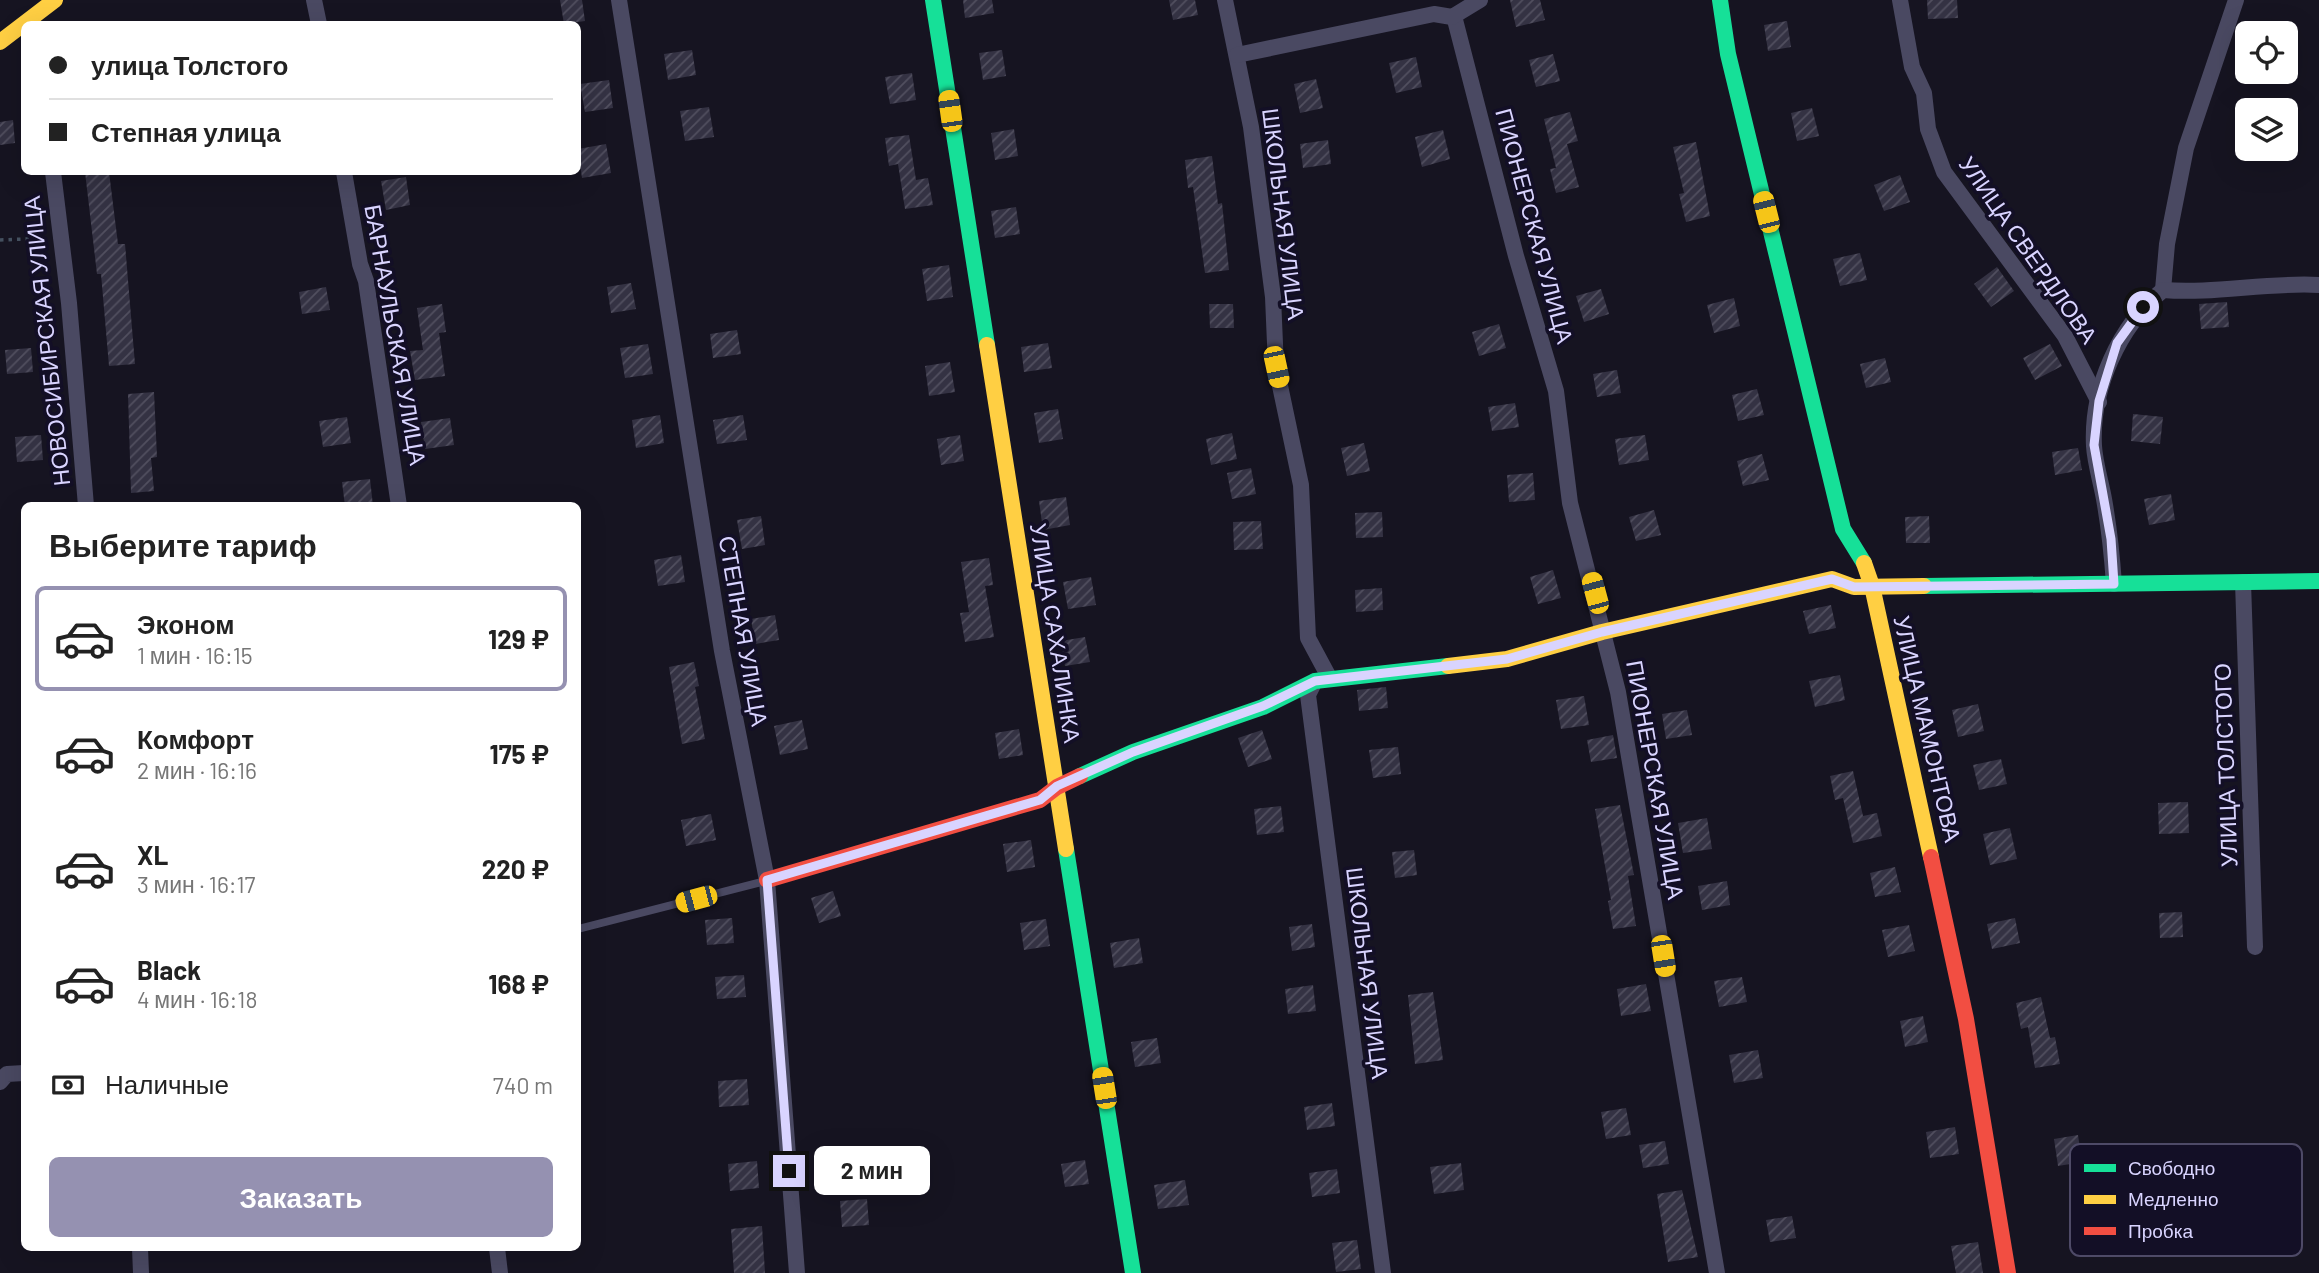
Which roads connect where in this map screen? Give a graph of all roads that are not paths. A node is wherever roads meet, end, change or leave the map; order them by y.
1 (55, 0) edge
2 (314, 0) edge
3 (619, 0) edge
4 (933, 0) edge
5 (1225, 0) edge
6 (1480, 0) edge
7 (1720, 0) edge
8 (1900, 0) edge
9 (2236, 0) edge
10 (1454, 16) junction
11 (34, 20) edge
12 (318, 21) edge
13 (21, 28) edge
14 (0, 42) edge
15 (1237, 55) junction
16 (53, 175) edge
17 (345, 175) edge
18 (2319, 285) edge
19 (2163, 290) junction
20 (2099, 401) junction
21 (86, 502) edge
22 (398, 502) edge
23 (2243, 582) junction
24 (2319, 582) edge
25 (2114, 584) junction
26 (1872, 586) junction
27 (1602, 632) junction
28 (1323, 680) junction
29 (1057, 786) junction
30 (767, 880) junction
31 (581, 928) edge
32 (2255, 947) dead end
33 (21, 1073) edge
34 (2, 1074) edge
35 (140, 1251) edge
36 (497, 1251) edge
37 (141, 1273) edge
38 (500, 1273) edge
39 (797, 1273) edge
40 (1133, 1273) edge
41 (1383, 1273) edge
42 (1717, 1273) edge
43 (2008, 1273) edge

1 - 11 street
2 - 12 street
3 - 30 street, СТЕПНАЯ УЛИЦА
4 - 29 street, УЛИЦА САХАЛИНКА
5 - 15 street, ШКОЛЬНАЯ УЛИЦА
6 - 10 street
7 - 26 street, УЛИЦА МАМОНТОВА
8 - 20 street, УЛИЦА СВЕРДЛОВА
9 - 19 street
10 - 15 street
10 - 27 street, ПИОНЕРСКАЯ УЛИЦА
13 - 14 street
15 - 28 street, ШКОЛЬНАЯ УЛИЦА
16 - 21 street, НОВОСИБИРСКАЯ УЛИЦА
17 - 22 street, БАРНАУЛЬСКАЯ УЛИЦА
18 - 19 street
19 - 20 street
20 - 25 street
23 - 24 street
23 - 25 street
23 - 32 street, УЛИЦА ТОЛСТОГО
25 - 26 street
26 - 27 street
26 - 43 street, УЛИЦА МАМОНТОВА
27 - 28 street
27 - 42 street, ПИОНЕРСКАЯ УЛИЦА
28 - 29 street
28 - 41 street, ШКОЛЬНАЯ УЛИЦА
29 - 30 street
29 - 40 street, УЛИЦА САХАЛИНКА
30 - 31 lane
30 - 39 street, СТЕПНАЯ УЛИЦА
33 - 34 street
35 - 37 street
36 - 38 street

